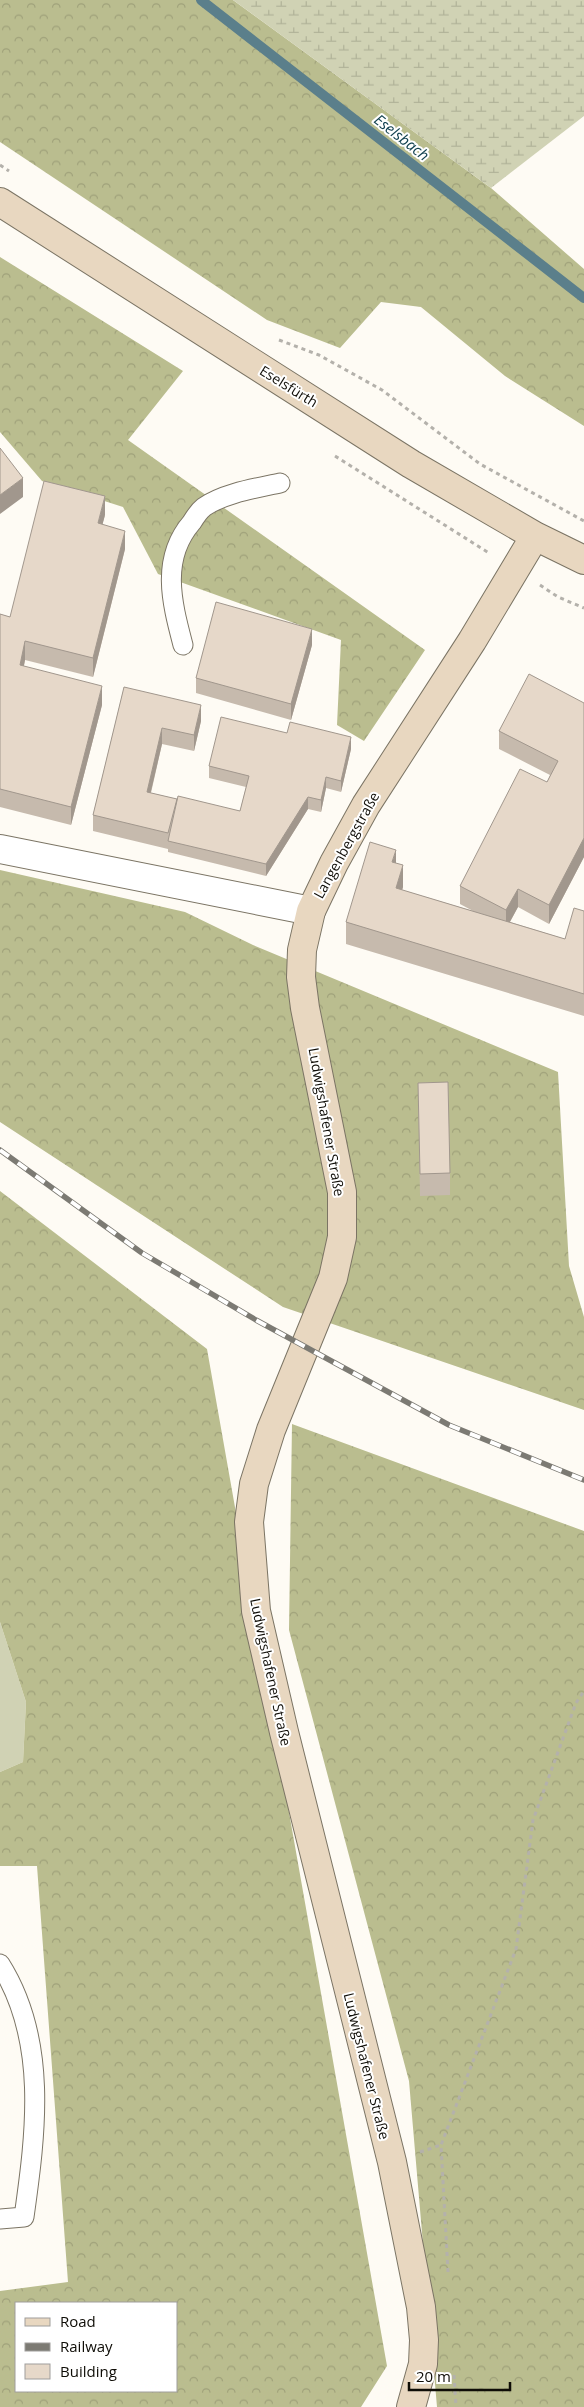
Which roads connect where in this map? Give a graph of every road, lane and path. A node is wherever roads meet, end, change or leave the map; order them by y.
1 (0, 165) edge
2 (16, 176) dead end
3 (0, 202) edge
4 (276, 339) dead end
5 (280, 482) dead end
6 (584, 521) edge
7 (535, 536) junction
8 (584, 560) edge
9 (183, 645) dead end
10 (0, 849) edge
11 (311, 911) junction
12 (584, 1691) edge
13 (0, 1964) edge
14 (441, 2145) dead end
15 (0, 2219) edge
16 (411, 2407) edge

1 - 2 path
3 - 7 street, Eselsfürth
4 - 6 path
5 - 9 lane
7 - 8 street, Eselsfürth
7 - 11 street, Langenbergstraße
10 - 11 street, Langenbergstraße
11 - 16 street, Ludwigshafener Straße
12 - 14 path
13 - 15 lane

